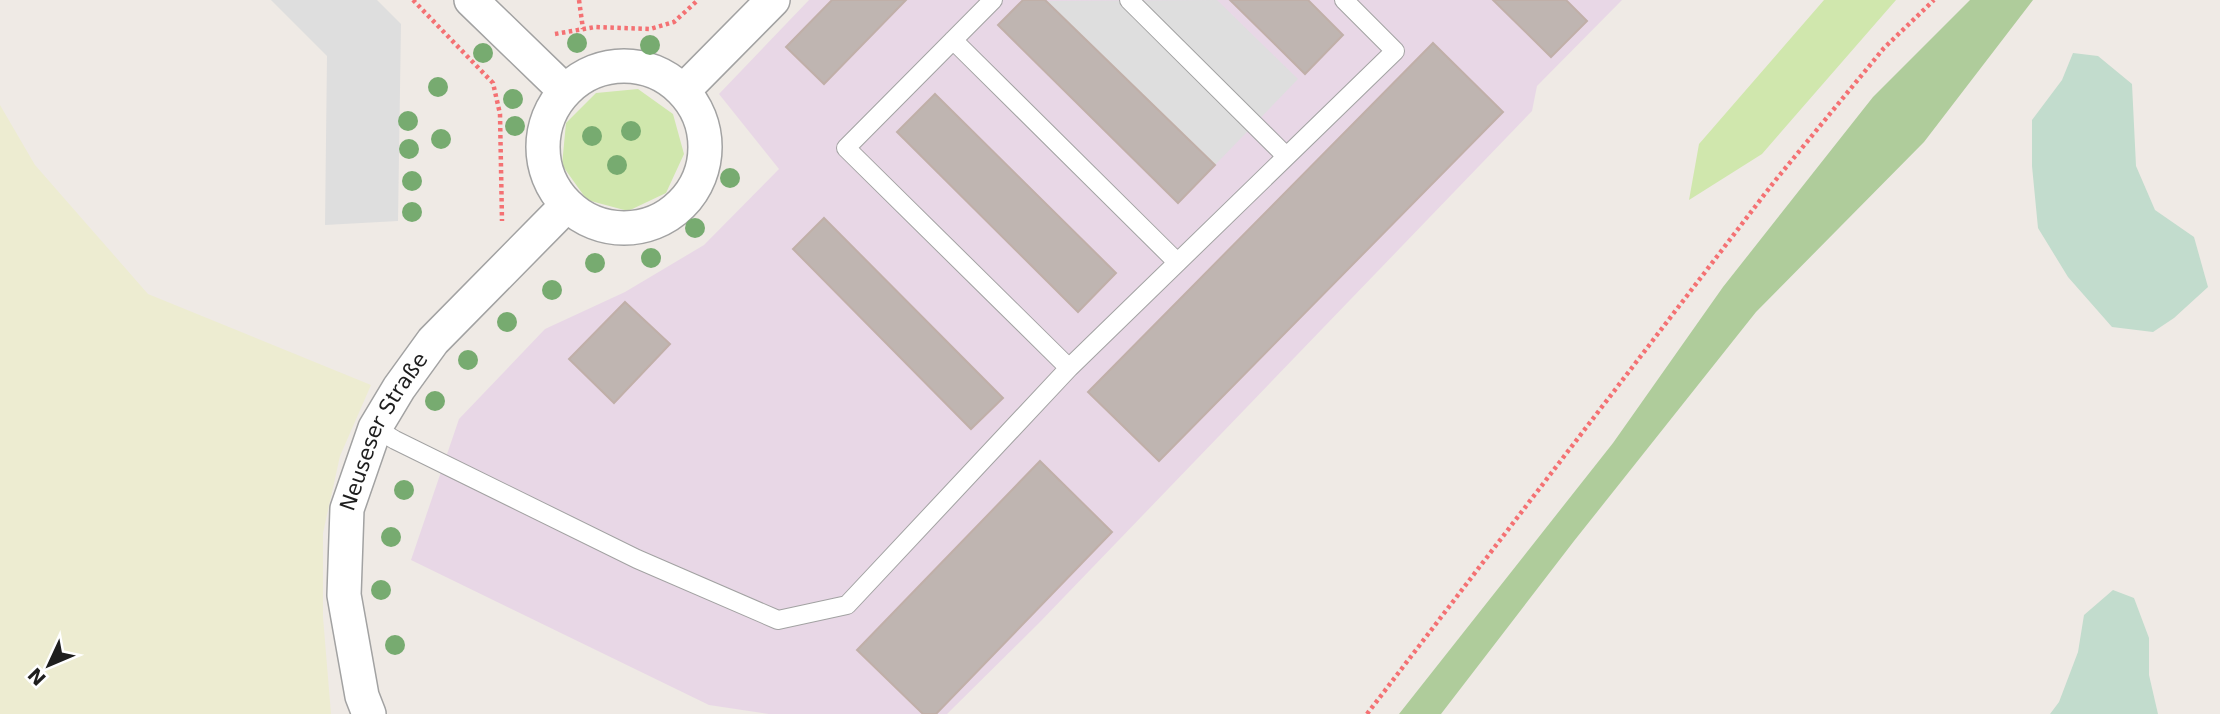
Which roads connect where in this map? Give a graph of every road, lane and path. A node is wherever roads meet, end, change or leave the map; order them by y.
1 (413, 0) edge
2 (471, 0) edge
3 (579, 0) edge
4 (698, 0) edge
5 (774, 0) edge
6 (993, 0) edge
7 (1129, 0) edge
8 (1344, 0) edge
9 (1934, 0) edge
10 (583, 29) junction
11 (953, 40) junction
12 (524, 53) junction
13 (493, 83) junction
14 (564, 89) junction
15 (684, 90) junction
16 (1286, 156) junction
17 (566, 206) junction
18 (502, 221) dead end
19 (1177, 262) junction
20 (1069, 368) junction
21 (375, 428) junction
22 (369, 714) edge
23 (1367, 714) edge

1 - 13 path
2 - 12 street
3 - 10 path
4 - 10 path
5 - 15 street
6 - 11 lane
7 - 16 lane
8 - 16 lane
9 - 23 path
10 - 12 path
11 - 19 lane
11 - 20 lane
12 - 13 path
12 - 14 street
13 - 18 path
14 - 15 street
14 - 17 street
15 - 17 street
16 - 19 lane
17 - 21 street, Neuseser Straße
19 - 20 lane
20 - 21 lane
21 - 22 street, Neuseser Straße

